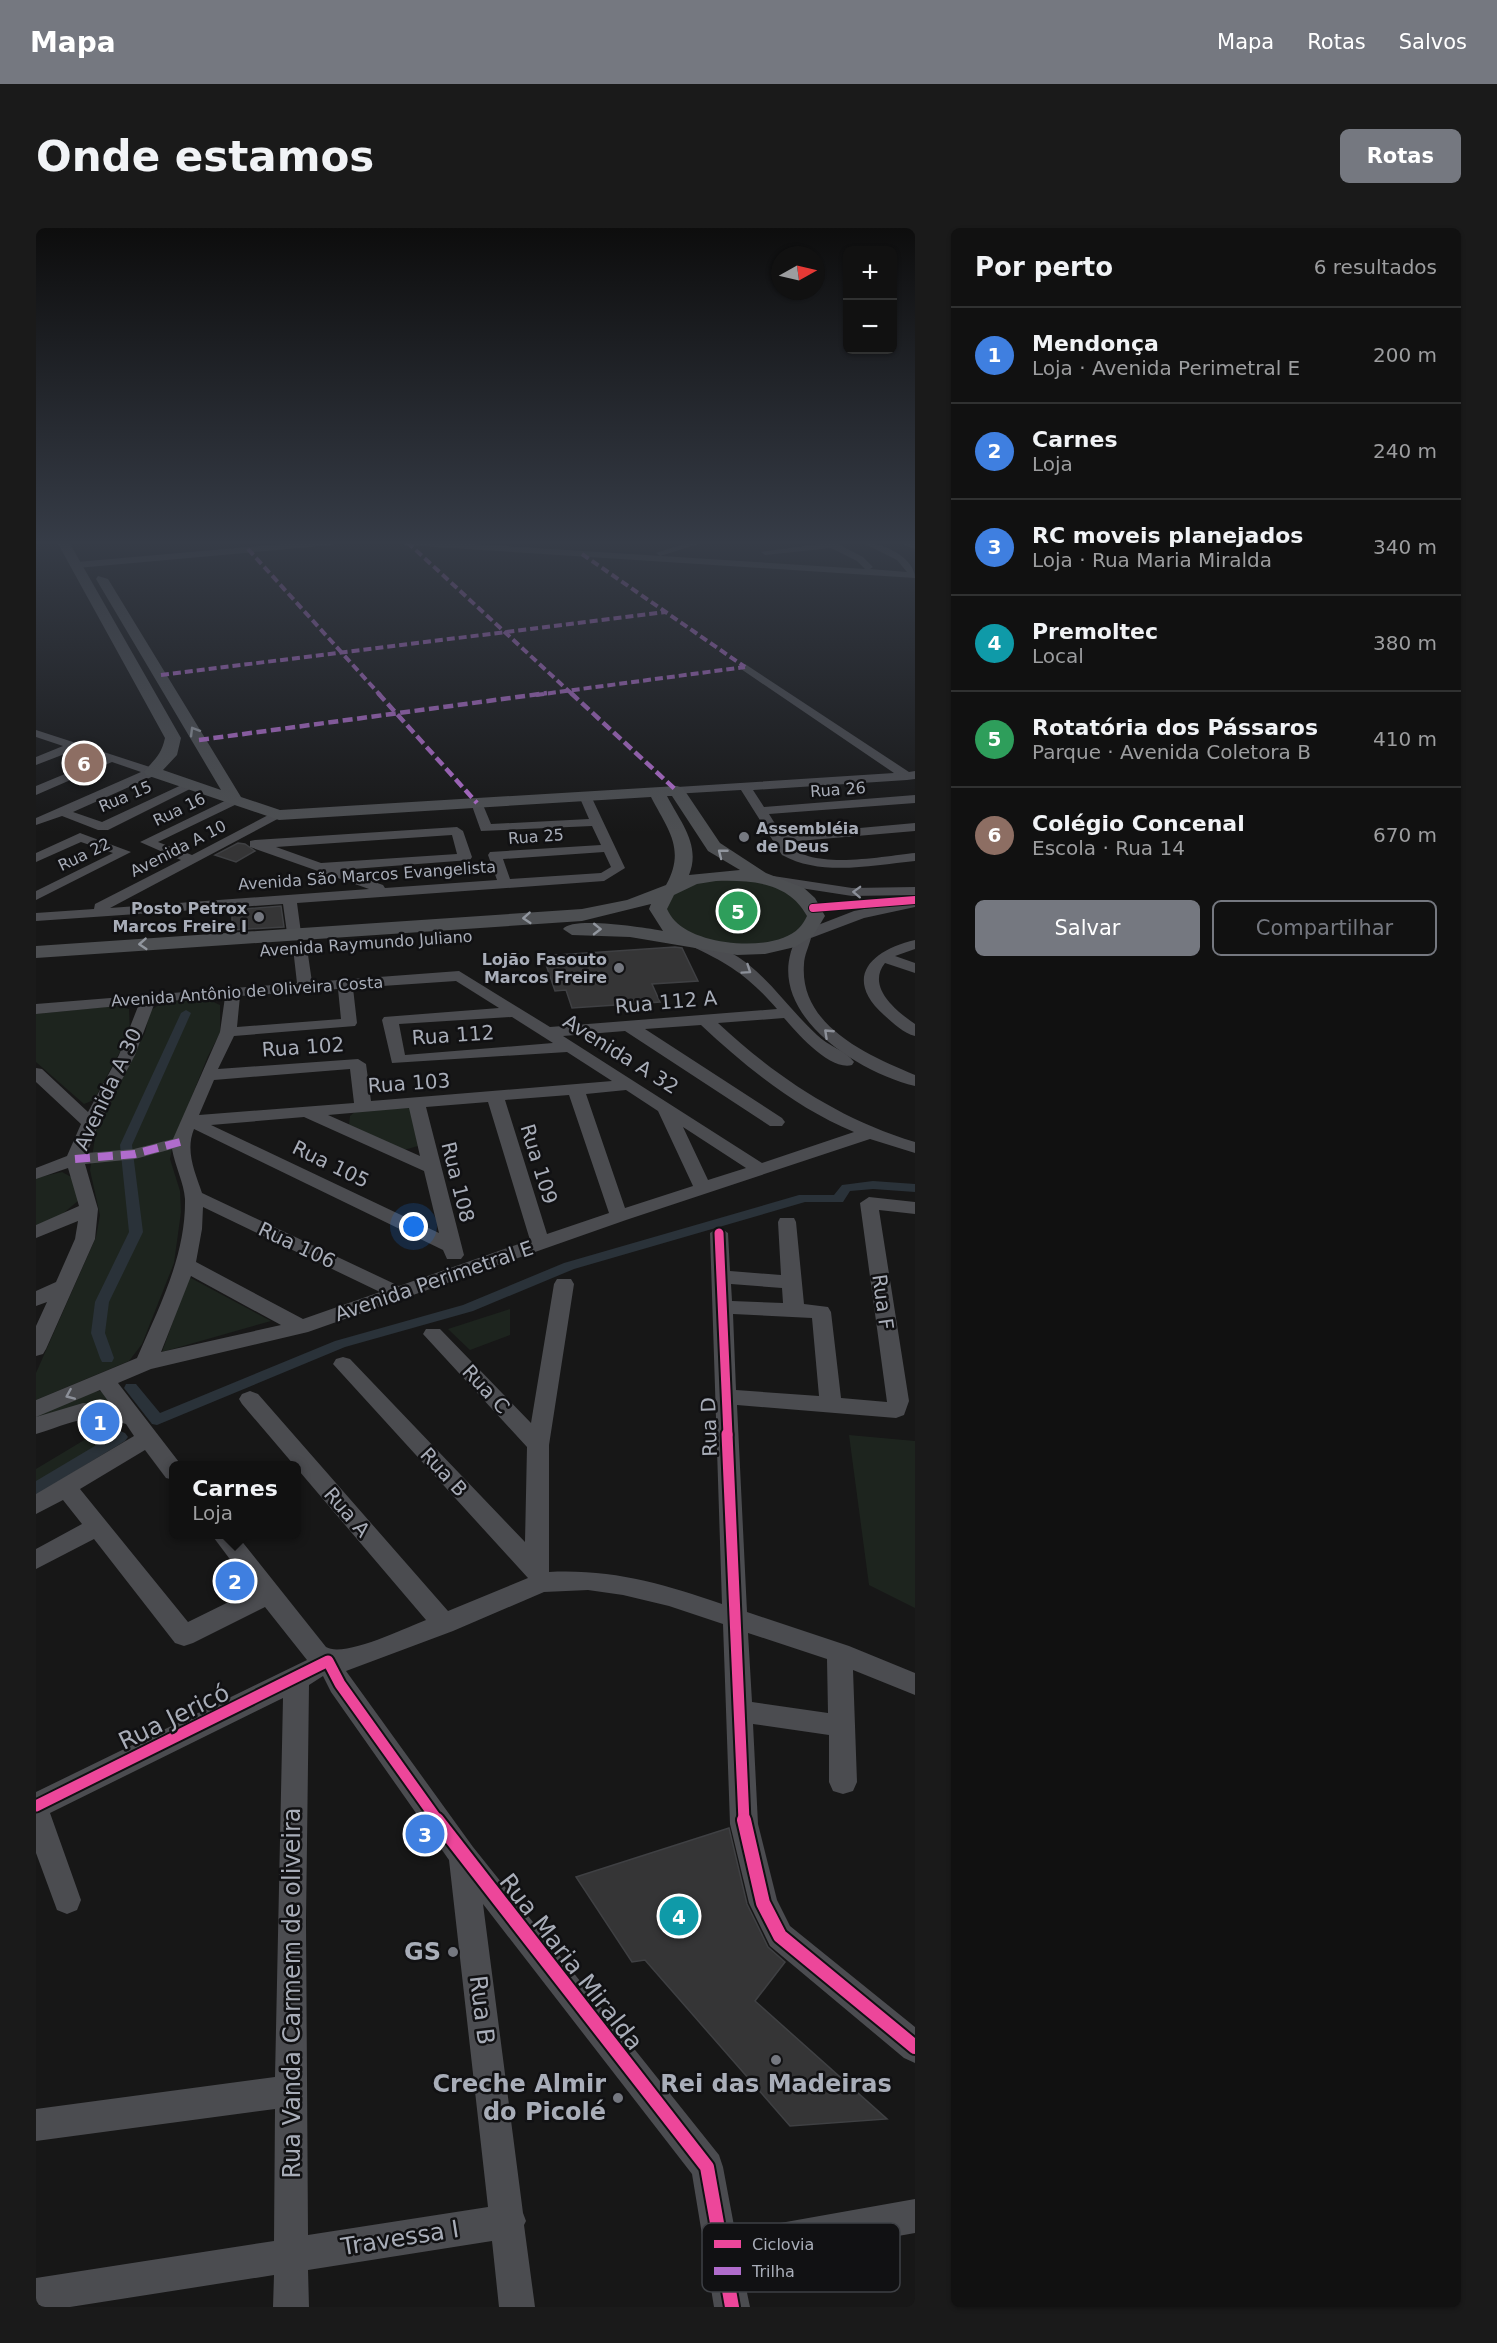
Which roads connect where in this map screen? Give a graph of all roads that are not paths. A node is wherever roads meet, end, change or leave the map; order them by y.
1 (118, 639) edge
2 (138, 639) edge
3 (746, 667) dead end
4 (36, 733) edge
5 (74, 746) junction
6 (169, 755) junction
7 (112, 758) junction
8 (36, 761) edge
9 (152, 772) junction
10 (218, 772) junction
11 (911, 776) edge
12 (872, 779) junction
13 (193, 786) junction
14 (744, 786) junction
15 (676, 790) junction
16 (36, 791) edge
17 (656, 792) junction
18 (585, 796) junction
19 (915, 799) edge
20 (235, 800) junction
21 (891, 802) junction
22 (477, 803) junction
23 (763, 811) junction
24 (62, 812) junction
25 (279, 815) junction
26 (37, 822) edge
27 (596, 822) junction
28 (103, 827) junction
29 (915, 827) edge
30 (80, 837) junction
31 (237, 837) junction
32 (779, 839) junction
33 (255, 844) junction
34 (609, 848) junction
35 (915, 857) edge
36 (36, 858) edge
37 (191, 859) junction
38 (319, 867) junction
39 (773, 880) junction
40 (359, 882) junction
41 (505, 884) junction
42 (670, 889) junction
43 (391, 891) junction
44 (915, 891) edge
45 (339, 895) junction
46 (36, 897) edge
47 (289, 899) junction
48 (915, 903) edge
49 (92, 911) junction
50 (69, 913) junction
51 (36, 917) edge
52 (805, 935) junction
53 (297, 941) junction
54 (696, 943) junction
55 (915, 944) edge
56 (36, 952) edge
57 (883, 957) junction
58 (36, 966) edge
59 (915, 968) edge
60 (459, 976) joint
61 (345, 984) junction
62 (305, 987) junction
63 (233, 993) junction
64 (148, 998) junction
65 (36, 1009) edge
66 (515, 1012) junction
67 (788, 1013) junction
68 (704, 1019) junction
69 (629, 1026) junction
70 (915, 1031) edge
71 (228, 1032) junction
72 (548, 1032) junction
73 (570, 1047) junction
74 (36, 1073) edge
75 (207, 1075) junction
76 (915, 1081) edge
77 (630, 1085) junction
78 (576, 1090) junction
79 (915, 1095) edge
80 (495, 1097) junction
81 (416, 1103) junction
82 (664, 1106) junction
83 (363, 1107) junction
84 (307, 1112) junction
85 (191, 1121) junction
86 (776, 1122) dead end
87 (90, 1123) junction
88 (870, 1133) junction
89 (180, 1142) junction
90 (915, 1148) edge
91 (75, 1159) junction
92 (430, 1167) junction
93 (760, 1168) junction
94 (37, 1173) edge
95 (703, 1188) junction
96 (194, 1196) junction
97 (915, 1208) edge
98 (89, 1209) junction
99 (619, 1216) junction
100 (787, 1222) dead end
101 (36, 1232) edge
102 (720, 1233) dead end
103 (541, 1244) junction
104 (452, 1247) junction
105 (186, 1265) junction
106 (458, 1272) junction
107 (721, 1277) junction
108 (792, 1282) junction
109 (564, 1284) dead end
110 (64, 1286) junction
111 (400, 1294) junction
112 (36, 1299) edge
113 (722, 1307) junction
114 (794, 1311) junction
115 (301, 1327) junction
116 (434, 1334) dead end
117 (36, 1349) edge
118 (146, 1363) junction
119 (342, 1364) dead end
120 (104, 1380) junction
121 (726, 1397) junction
122 (249, 1400) dead end
123 (906, 1401) edge
124 (831, 1406) junction
125 (36, 1409) edge
126 (131, 1418) junction
127 (36, 1426) edge
128 (148, 1438) junction
129 (538, 1444) junction
130 (169, 1465) edge
131 (65, 1486) junction
132 (36, 1504) edge
133 (97, 1526) junction
134 (226, 1539) edge
135 (36, 1560) edge
136 (539, 1575) junction
137 (268, 1594) junction
138 (734, 1618) junction
139 (444, 1624) junction
140 (840, 1653) junction
141 (328, 1661) junction
142 (296, 1679) junction
143 (915, 1684) edge
144 (739, 1711) junction
145 (842, 1726) junction
146 (843, 1782) dead end
147 (36, 1806) edge
148 (36, 1813) edge
149 (463, 1856) junction
150 (67, 1900) dead end
151 (915, 2047) edge
152 (291, 2091) junction
153 (36, 2125) edge
154 (915, 2216) edge
155 (509, 2221) junction
156 (717, 2223) edge
157 (875, 2223) edge
158 (291, 2255) junction
159 (729, 2292) edge
160 (36, 2295) edge
161 (291, 2307) edge
162 (517, 2307) edge
163 (732, 2307) edge

1 - 6 main road
10 -> 2 main road
3 - 11 street
4 - 5 street
5 - 7 street
5 - 8 street
6 - 9 main road
6 - 10 main road
7 - 9 street
7 - 16 street
9 - 13 main road
9 - 24 street, Rua 15
10 - 13 main road
10 - 20 main road
11 - 12 street
12 - 14 street
12 - 21 street
13 - 20 main road
13 - 28 street, Rua 15
14 - 15 street
14 - 23 street
15 - 17 main road
39 -> 15 main road
17 - 18 main road
17 - 42 main road
18 - 22 main road
18 - 27 street, Avenida São Marcos Evangelista
19 - 21 street, Rua 26
20 - 25 main road
20 - 37 street, Rua 16
21 - 23 street, Rua 26
22 - 25 main road
22 - 27 street
23 - 32 street
24 - 26 street
24 - 28 street, Rua 15
25 - 31 street, Avenida A 10
27 - 34 street, Avenida São Marcos Evangelista
28 - 30 street
29 - 32 street
30 - 36 street, Rua 22
30 - 46 street, Rua 22
31 - 33 street
31 - 37 street, Avenida A 10
32 - 35 street
33 - 38 street
33 - 38 street
34 - 41 street, Avenida São Marcos Evangelista
34 - 41 street, Rua 25
37 - 49 street, Avenida A 10
38 - 40 street
39 - 42 main road, Avenida Raymundo Juliano
44 -> 39 street
39 - 52 main road
40 - 43 street
40 - 45 street
41 - 43 street, Avenida São Marcos Evangelista
42 -> 53 main road, Avenida Raymundo Juliano
42 - 54 main road
43 - 45 street, Avenida São Marcos Evangelista
45 - 47 street, Avenida São Marcos Evangelista
46 - 50 street
47 - 49 street, Avenida São Marcos Evangelista
47 - 53 street
48 - 52 street
49 - 50 street, Avenida São Marcos Evangelista
50 - 51 street, Avenida São Marcos Evangelista
52 - 54 main road, Avenida Raymundo Juliano
76 -> 52 street
53 -> 54 main road, Avenida Raymundo Juliano
53 -> 56 main road, Avenida Raymundo Juliano
53 - 58 main road, Avenida Raymundo Juliano
53 - 62 street
54 -> 67 street
55 - 57 street
57 - 59 street
57 - 70 street
60 - 61 street, Avenida Antônio de Oliveira Costa
60 - 66 street, Avenida A 32
61 - 62 street, Avenida Antônio de Oliveira Costa
61 - 71 street
62 - 63 street, Avenida Antônio de Oliveira Costa
63 - 64 street, Avenida Antônio de Oliveira Costa
63 - 71 street
64 - 65 street, Avenida Antônio de Oliveira Costa
64 - 87 street, Avenida A 30
66 - 72 street, Avenida A 32
66 - 73 street, Rua 112
67 - 68 street, Rua 112 A
67 - 79 street
68 - 69 street, Rua 112 A
68 - 88 street
69 - 72 street, Rua 112 A
69 - 86 street
71 - 75 street
72 - 73 street, Avenida A 32
73 - 77 street, Avenida A 32
74 - 87 street
75 - 83 street, Rua 102
75 - 85 street
77 - 78 street, Rua 103
77 - 82 street, Avenida A 32
78 - 80 street, Rua 103
78 - 99 street
80 - 81 street, Rua 103
80 - 103 street, Rua 109
81 - 83 street, Rua 103
81 - 92 street, Rua 108
82 - 93 street, Avenida A 32
82 - 95 street
83 - 84 street, Rua 103
84 - 85 street, Rua 103
84 - 92 street
85 - 89 street
85 - 104 street, Rua 105
87 - 91 street, Avenida A 30
88 - 90 street
88 - 93 street, Avenida Perimetral E
89 - 91 street
89 - 96 street
91 - 94 street
91 - 98 street, Avenida A 30
92 - 104 street, Rua 108
93 - 95 street, Avenida Perimetral E
95 - 99 street, Avenida Perimetral E
96 - 105 street
96 - 111 street, Rua 106
97 - 123 street, Rua F
98 - 101 street
98 - 110 street, Avenida A 30
99 - 103 street, Avenida Perimetral E
100 - 108 street
102 - 107 street, Rua D
103 - 106 street, Avenida Perimetral E
104 - 106 street, Rua 108
105 - 115 street
105 - 118 street
106 - 111 street, Avenida Perimetral E
107 - 108 street
107 - 113 street, Rua D
108 - 114 street
109 - 129 street
110 - 112 street
110 - 117 street, Avenida A 30
111 - 115 street, Avenida Perimetral E
113 - 114 street
113 - 121 street, Rua D
114 - 124 street
115 - 118 street, Avenida Perimetral E
116 - 129 street, Rua C
118 - 120 street, Avenida Perimetral E
119 - 136 street, Rua B
120 -> 125 street, Avenida Perimetral E
120 - 126 street
121 - 124 street
121 - 138 street, Rua D
122 - 139 street, Rua A
123 - 124 street
126 - 127 street
126 - 128 street
128 - 130 street
128 - 131 street
129 - 136 street
131 - 132 street
131 - 133 street
133 - 135 street
133 - 137 street
134 - 137 street, Rua Maria Miralda
136 - 138 street
136 - 139 street
137 - 141 street, Rua Maria Miralda
138 - 140 street
138 - 144 street, Rua D
139 - 141 street
140 - 143 street
140 - 145 street
141 - 142 street, Rua Jericó
141 - 149 street, Rua Maria Miralda
142 - 147 street, Rua Jericó
142 - 152 street, Rua Vanda Carmem de oliveira
144 - 145 street
144 - 151 street, Rua D
145 - 146 street
148 - 150 street
149 - 155 street, Rua B
149 - 156 street, Rua Maria Miralda
152 - 153 street
152 - 158 street, Rua Vanda Carmem de oliveira
154 - 157 street
155 - 158 street, Travessa I
155 - 162 street, Rua B
158 - 160 street, Travessa I
158 - 161 street, Rua Vanda Carmem de oliveira
159 - 163 street, Rua Maria Miralda

